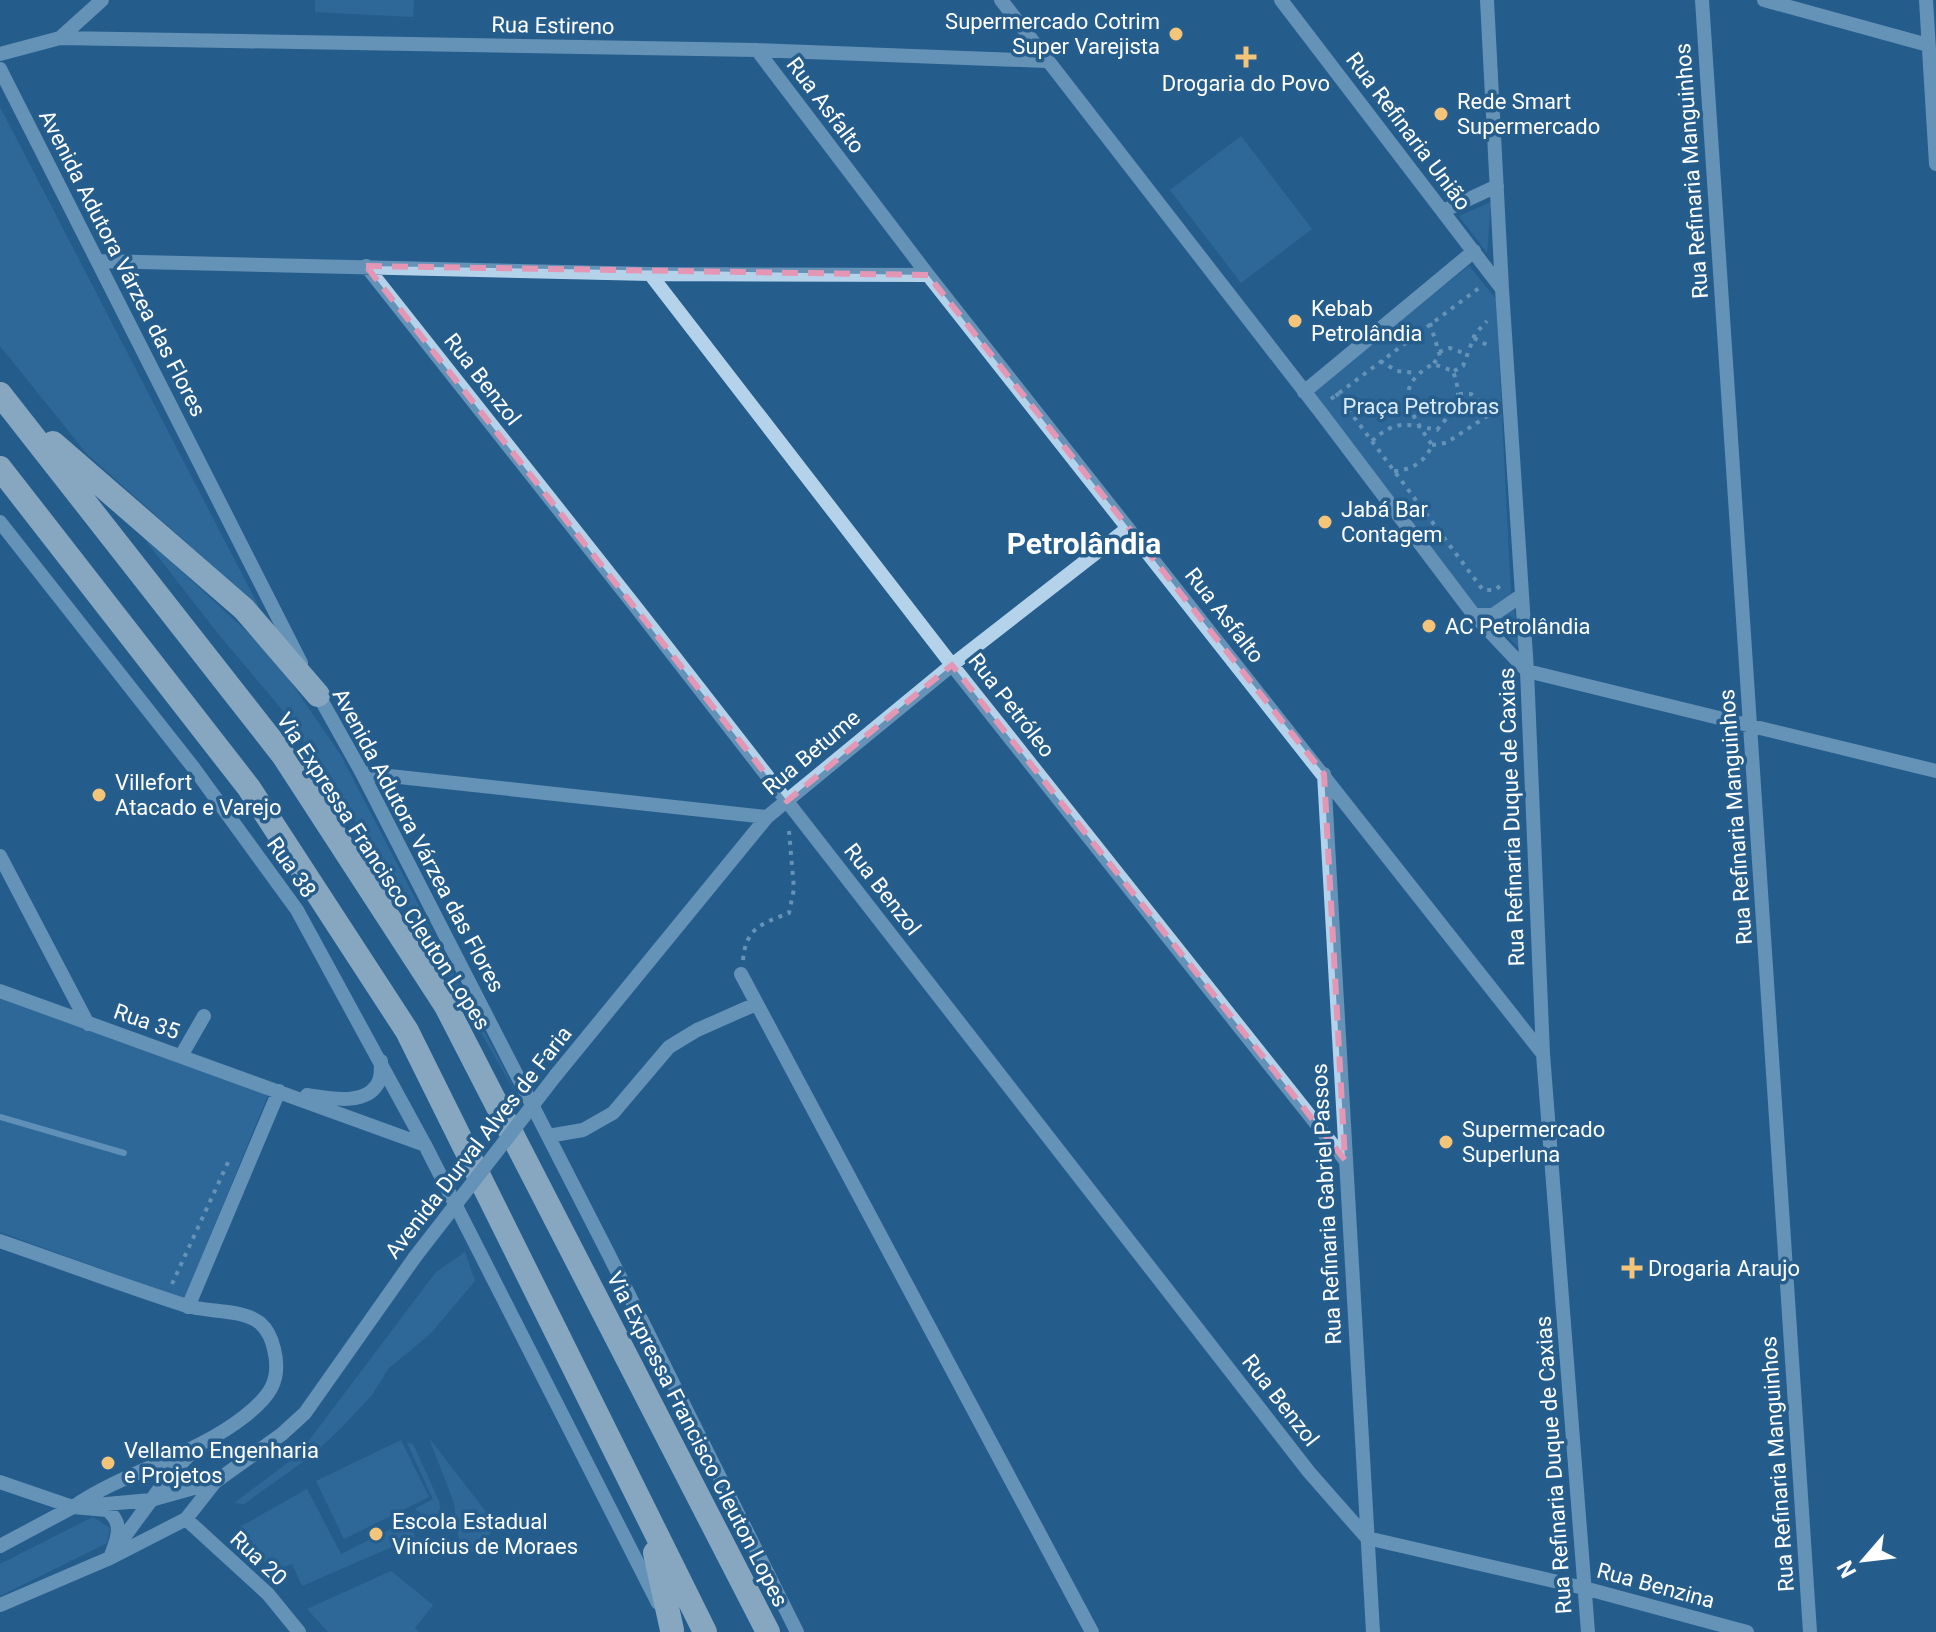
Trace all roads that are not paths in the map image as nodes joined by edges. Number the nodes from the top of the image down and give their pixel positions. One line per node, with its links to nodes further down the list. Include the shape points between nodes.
1 (102, 0): 8 (street)
2 (1001, 0): 12 (street)
3 (1281, 0): 16 (street, Rua Refinaria União)
4 (1487, 0): 15 (street, Rua Refinaria Duque de Caxias)
5 (1702, 0): 33 (street, Rua Refinaria Manguinhos)
6 (1764, 0): 9 (street)
7 (1926, 0): 9 (street)
8 (60, 38): 10 (street, Rua Estireno); 11 (street)
9 (1928, 45): 14 (street)
10 (757, 50): 12 (street, Rua Estireno); 21 (street, Rua Asfalto)
11 (0, 54)
12 (1046, 61): 23 (street)
13 (0, 69): 18 (street, Avenida Adutora Várzea das Flores)
14 (1936, 164)
15 (1497, 186): 16 (street); 22 (street, Rua Refinaria Duque de Caxias)
16 (1443, 211): 17 (street, Rua Refinaria União)
17 (1474, 251): 22 (street, Rua Refinaria União); 23 (street)
18 (98, 261): 19 (street); 32 (street, Avenida Adutora Várzea das Flores)
19 (366, 266): 20 (street); 37 (street, Rua Benzol)
20 (650, 274): 21 (street); 30 (street, Rua Petróleo)
21 (928, 275): 27 (street, Rua Asfalto)
22 (1502, 289): 28 (street, Rua Refinaria Duque de Caxias)
23 (1304, 392): 29 (street)
24 (1, 396): 32 (highway, via 244,609); 69 (highway, Via Expressa Francisco Cleuton Lopes, via 283,755 446,1006)
25 (0, 468): 60 (highway, via 249,788 407,1031)
26 (0, 522): 47 (street, Rua 38, via 193,767 297,910)
27 (1128, 528): 30 (street, Rua Betume); 36 (street, Rua Asfalto)
28 (1522, 595): 29 (street, via 1493,615); 31 (street, Rua Refinaria Duque de Caxias)
29 (1474, 615): 31 (street)
30 (952, 665): 37 (street, Rua Betume); 51 (street, Rua Petróleo)
31 (1527, 671): 33 (street); 45 (street, Rua Refinaria Duque de Caxias)
32 (318, 695): 35 (street, Avenida Adutora Várzea das Flores)
33 (1751, 726): 34 (street); 75 (street, Rua Refinaria Manguinhos)
34 (1936, 771)
35 (362, 773): 38 (street, Rua Betume); 49 (street, Avenida Adutora Várzea das Flores)
36 (1324, 774): 45 (street, Rua Asfalto); 51 (street, Rua Refinaria Gabriel Passos)
37 (787, 801): 38 (street, Rua Betume); 61 (street, Rua Benzol, via 1309,1472)
38 (767, 817): 56 (street, Avenida Durval Alves de Faria, bridge, via 556,1075 415,1257 305,1413)
39 (0, 856): 44 (street)
40 (741, 974): 42 (street)
41 (0, 991): 44 (street, Rua 35)
42 (756, 1004): 49 (street, via 669,1047 613,1113 583,1130); 71 (street)
43 (204, 1016): 46 (street)
44 (88, 1024): 46 (street, Rua 35)
45 (1543, 1054): 64 (street, Rua Refinaria Duque de Caxias)
46 (181, 1056): 48 (street, Rua 35)
47 (381, 1061): 48 (street, Rua 35, via 379,1081 367,1095 340,1099); 50 (street, Rua 38)
48 (279, 1091): 50 (street, Rua 35); 53 (street)
49 (548, 1136): 70 (street, Avenida Adutora Várzea das Flores)
50 (425, 1145): 66 (street)
51 (1345, 1160): 61 (street, Rua Refinaria Gabriel Passos)
52 (0, 1241): 53 (street)
53 (188, 1307): 54 (street, via 252,1317 264,1326 277,1360 276,1379 267,1396)
54 (194, 1449): 57 (street); 58 (street, via 97,1491)
55 (0, 1482): 58 (street)
56 (215, 1482): 57 (street, Avenida Durval Alves de Faria); 59 (street, Avenida Durval Alves de Faria)
57 (151, 1500): 58 (street, Avenida Durval Alves de Faria); 63 (street)
58 (73, 1507): 62 (street, Avenida Durval Alves de Faria); 63 (street, via 113,1515 119,1533)
59 (186, 1519): 63 (street, Avenida Durval Alves de Faria); 67 (street, Rua 20, via 268,1594)
60 (648, 1519): 66 (highway); 68 (highway)
61 (1367, 1538): 64 (street, Rua Benzina); 72 (street, Rua Refinaria Gabriel Passos)
62 (0, 1546)
63 (110, 1558): 65 (street, Avenida Durval Alves de Faria)
64 (1584, 1588): 73 (street, Rua Refinaria Duque de Caxias); 74 (street, Rua Benzina)
65 (0, 1605)
66 (672, 1631)
67 (299, 1632)
68 (705, 1632)
69 (768, 1632)
70 (797, 1632)
71 (1092, 1632)
72 (1373, 1632)
73 (1588, 1632)
74 (1747, 1632)
75 (1810, 1632)

